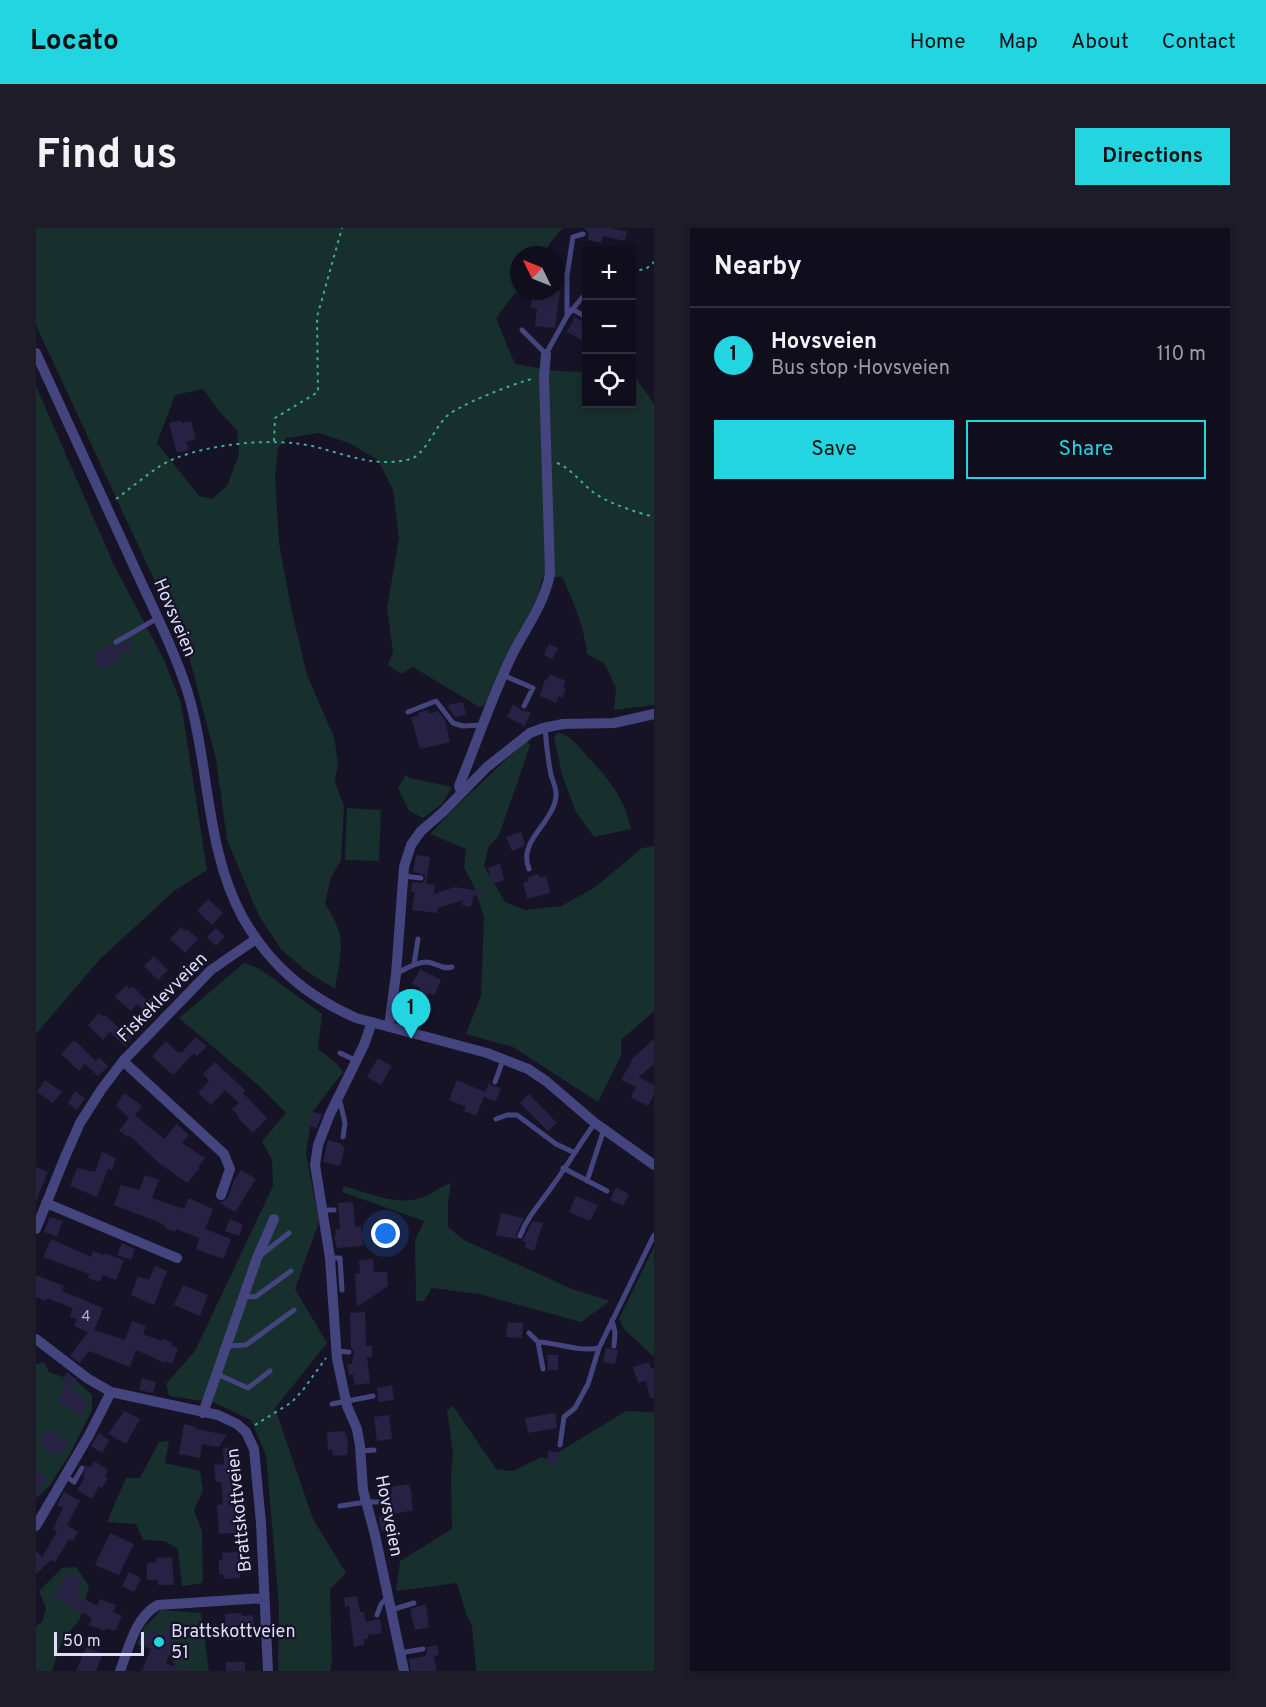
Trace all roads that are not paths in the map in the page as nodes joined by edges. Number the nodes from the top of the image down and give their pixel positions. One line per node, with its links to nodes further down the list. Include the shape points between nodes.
1 (583, 234): 5 (lane, via 573,237 567,275)
2 (582, 298): 3 (lane)
3 (572, 309): 4 (lane); 5 (lane)
4 (582, 315)
5 (567, 316): 8 (lane)
6 (522, 330): 8 (lane)
7 (36, 353): 9 (street, Hovsveien)
8 (546, 354): 11 (street, via 550,574 543,601)
9 (158, 618): 10 (lane); 23 (street, Hovsveien, via 188,692 224,874)
10 (116, 642)
11 (503, 675): 12 (lane, via 533,688); 15 (street)
12 (524, 706)
13 (408, 712): 15 (lane, via 436,701 453,723)
14 (654, 714): 16 (street, via 614,723)
15 (484, 725): 17 (street)
16 (545, 727): 18 (street, via 530,733); 20 (lane, via 557,791 552,812 528,849 525,860)
17 (469, 762): 18 (street); 19 (street, via 459,786)
18 (483, 770): 19 (street)
19 (461, 792): 21 (street, via 415,839)
20 (529, 869)
21 (403, 876): 22 (lane); 27 (street)
22 (421, 878)
23 (256, 939): 28 (street, Hovsveien, via 281,969 321,1001); 33 (street, Fiskeklevveien, via 212,970)
24 (418, 939): 25 (lane)
25 (414, 964): 26 (lane, via 428,962 446,969); 27 (lane)
26 (452, 967)
27 (396, 974): 29 (street)
28 (372, 1022): 29 (street, Hovsveien); 32 (street, Hovsveien)
29 (389, 1027): 31 (street, Hovsveien)
30 (340, 1053): 32 (lane)
31 (504, 1058): 34 (lane); 37 (street, Hovsveien, via 537,1074)
32 (357, 1060): 35 (street, Hovsveien)
33 (123, 1061): 44 (street, Fiskeklevveien, via 224,1154 230,1169); 45 (street, Fiskeklevveien, via 80,1123)
34 (495, 1082)
35 (338, 1096): 38 (lane, via 345,1123); 53 (street, Hovsveien, via 315,1157 329,1210)
36 (496, 1119): 39 (lane, via 517,1115)
37 (599, 1126): 39 (lane); 40 (street, Hovsveien); 42 (lane)
38 (343, 1137)
39 (573, 1152): 41 (lane)
40 (654, 1165)
41 (563, 1168): 42 (lane); 50 (lane, via 527,1219)
42 (587, 1181): 43 (lane)
43 (607, 1191)
44 (221, 1195)
45 (46, 1203): 47 (street, Fiskeklevveien); 51 (street)
46 (274, 1219): 52 (street)
47 (36, 1229)
48 (289, 1233): 52 (lane)
49 (654, 1235): 58 (lane)
50 (520, 1236)
51 (177, 1258)
52 (257, 1258): 56 (street)
53 (330, 1258): 55 (lane, via 340,1258); 64 (street, Hovsveien)
54 (291, 1271): 56 (lane, via 255,1297)
55 (342, 1290)
56 (243, 1296): 62 (street)
57 (294, 1310): 62 (lane, via 246,1345)
58 (612, 1320): 63 (lane); 65 (lane)
59 (529, 1333): 61 (lane)
60 (36, 1339): 70 (street, Brattskottveien)
61 (538, 1342): 65 (lane, via 587,1350); 67 (lane)
62 (228, 1346): 69 (street)
63 (614, 1346)
64 (335, 1347): 66 (lane); 72 (street, Hovsveien)
65 (599, 1348): 75 (lane, via 588,1384 564,1418)
66 (349, 1352)
67 (543, 1369)
68 (270, 1371): 69 (lane, via 248,1388)
69 (217, 1374): 74 (street)
70 (111, 1392): 74 (street, Brattskottveien); 79 (street)
71 (373, 1396): 72 (lane)
72 (346, 1400): 73 (lane); 77 (street, Hovsveien)
73 (333, 1404)
74 (203, 1413): 84 (street, Brattskottveien, via 237,1424 254,1449)
75 (560, 1445)
76 (374, 1450): 77 (lane)
77 (361, 1451): 80 (street, Hovsveien)
78 (82, 1468): 79 (lane, via 74,1482)
79 (65, 1476): 83 (street)
80 (366, 1502): 81 (lane); 82 (lane); 85 (street, Hovsveien)
81 (386, 1502)
82 (340, 1506)
83 (36, 1526)
84 (264, 1598): 91 (street, Brattskottveien, via 158,1605 148,1610); 92 (street, Brattskottveien)
85 (388, 1598): 87 (street, Hovsveien); 88 (lane)
86 (414, 1603): 87 (lane)
87 (391, 1610): 90 (street, Hovsveien)
88 (377, 1615)
89 (423, 1649): 90 (lane)
90 (400, 1653): 93 (street, Hovsveien)
91 (120, 1671)
92 (268, 1671)
93 (404, 1671)

